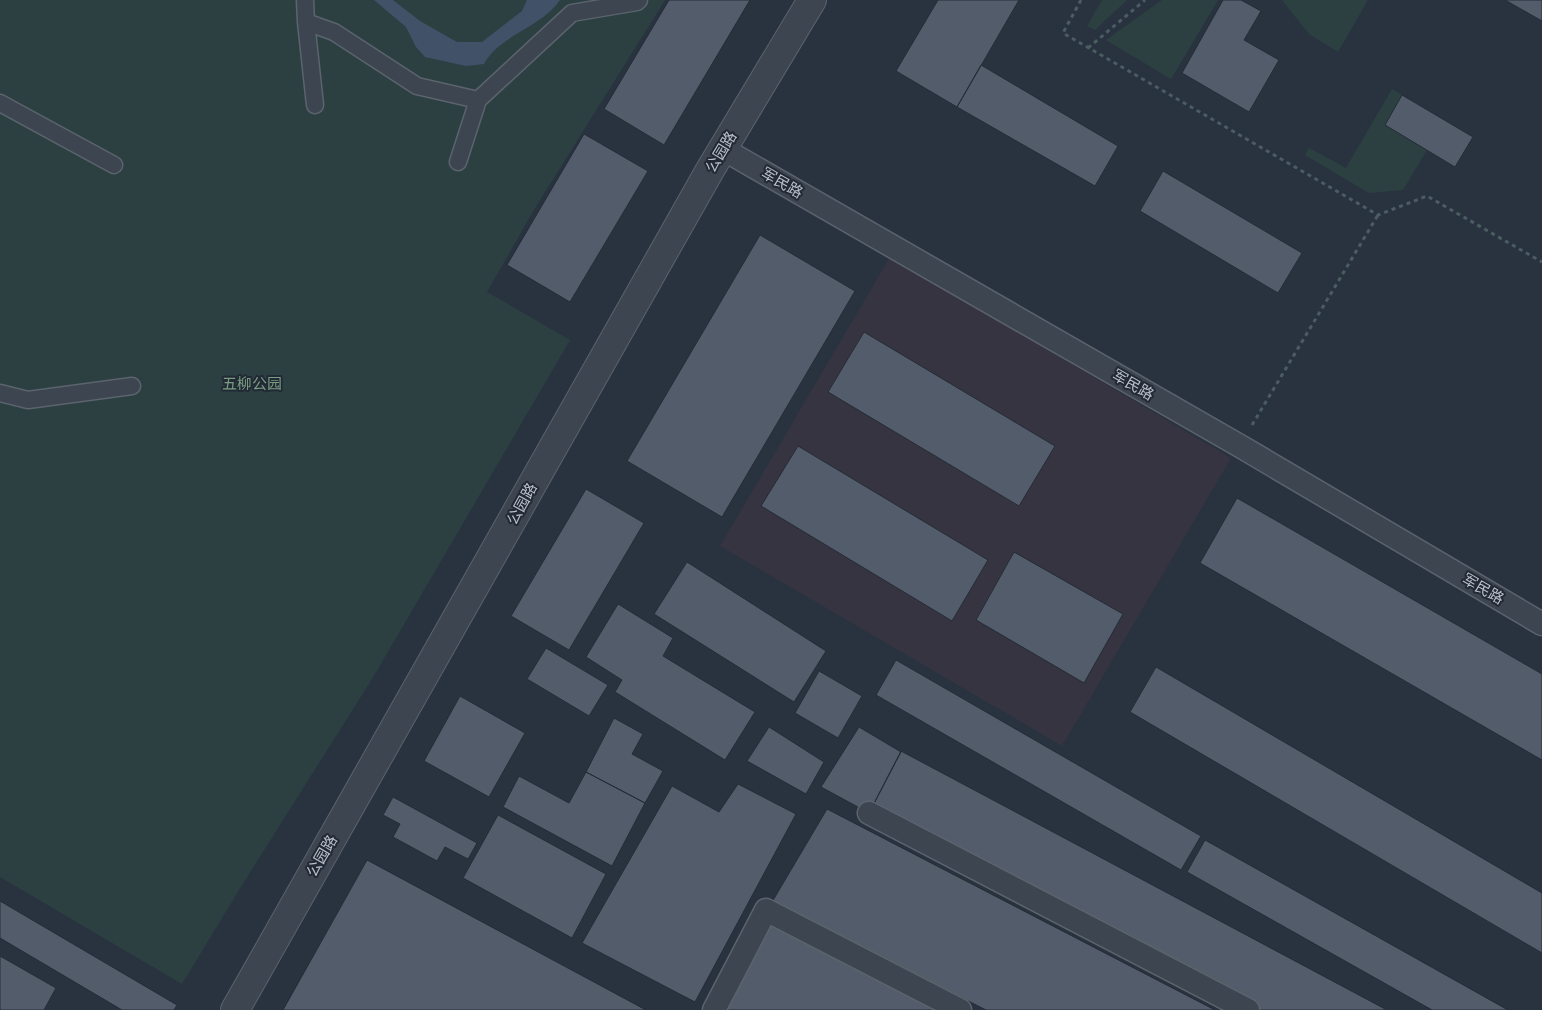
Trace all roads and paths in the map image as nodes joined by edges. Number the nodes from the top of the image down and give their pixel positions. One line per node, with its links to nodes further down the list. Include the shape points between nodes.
1 (304, 0): 7 (street)
2 (638, 0): 9 (street, via 572,13)
3 (812, 0): 12 (street, 公园路)
4 (829, 0): 12 (street)
5 (1081, 0): 8 (path, via 1062,32)
6 (1145, 0): 8 (path)
7 (306, 22): 9 (street, via 334,32 417,86); 11 (street)
8 (1088, 48): 15 (path)
9 (478, 100): 13 (street)
10 (0, 103): 14 (street)
11 (315, 105)
12 (730, 153): 19 (street, 军民路); 22 (street, 公园路); 23 (street)
13 (458, 162)
14 (114, 165)
15 (1378, 216): 16 (path, via 1427,196); 19 (path)
16 (1542, 262)
17 (132, 386): 18 (street, via 28,400)
18 (0, 393)
19 (1240, 446): 20 (street, 军民路)
20 (1542, 624)
21 (869, 813): 26 (street)
22 (235, 1010)
23 (255, 1010)
24 (714, 1010): 25 (street, via 766,910)
25 (960, 1010)
26 (1248, 1010)

